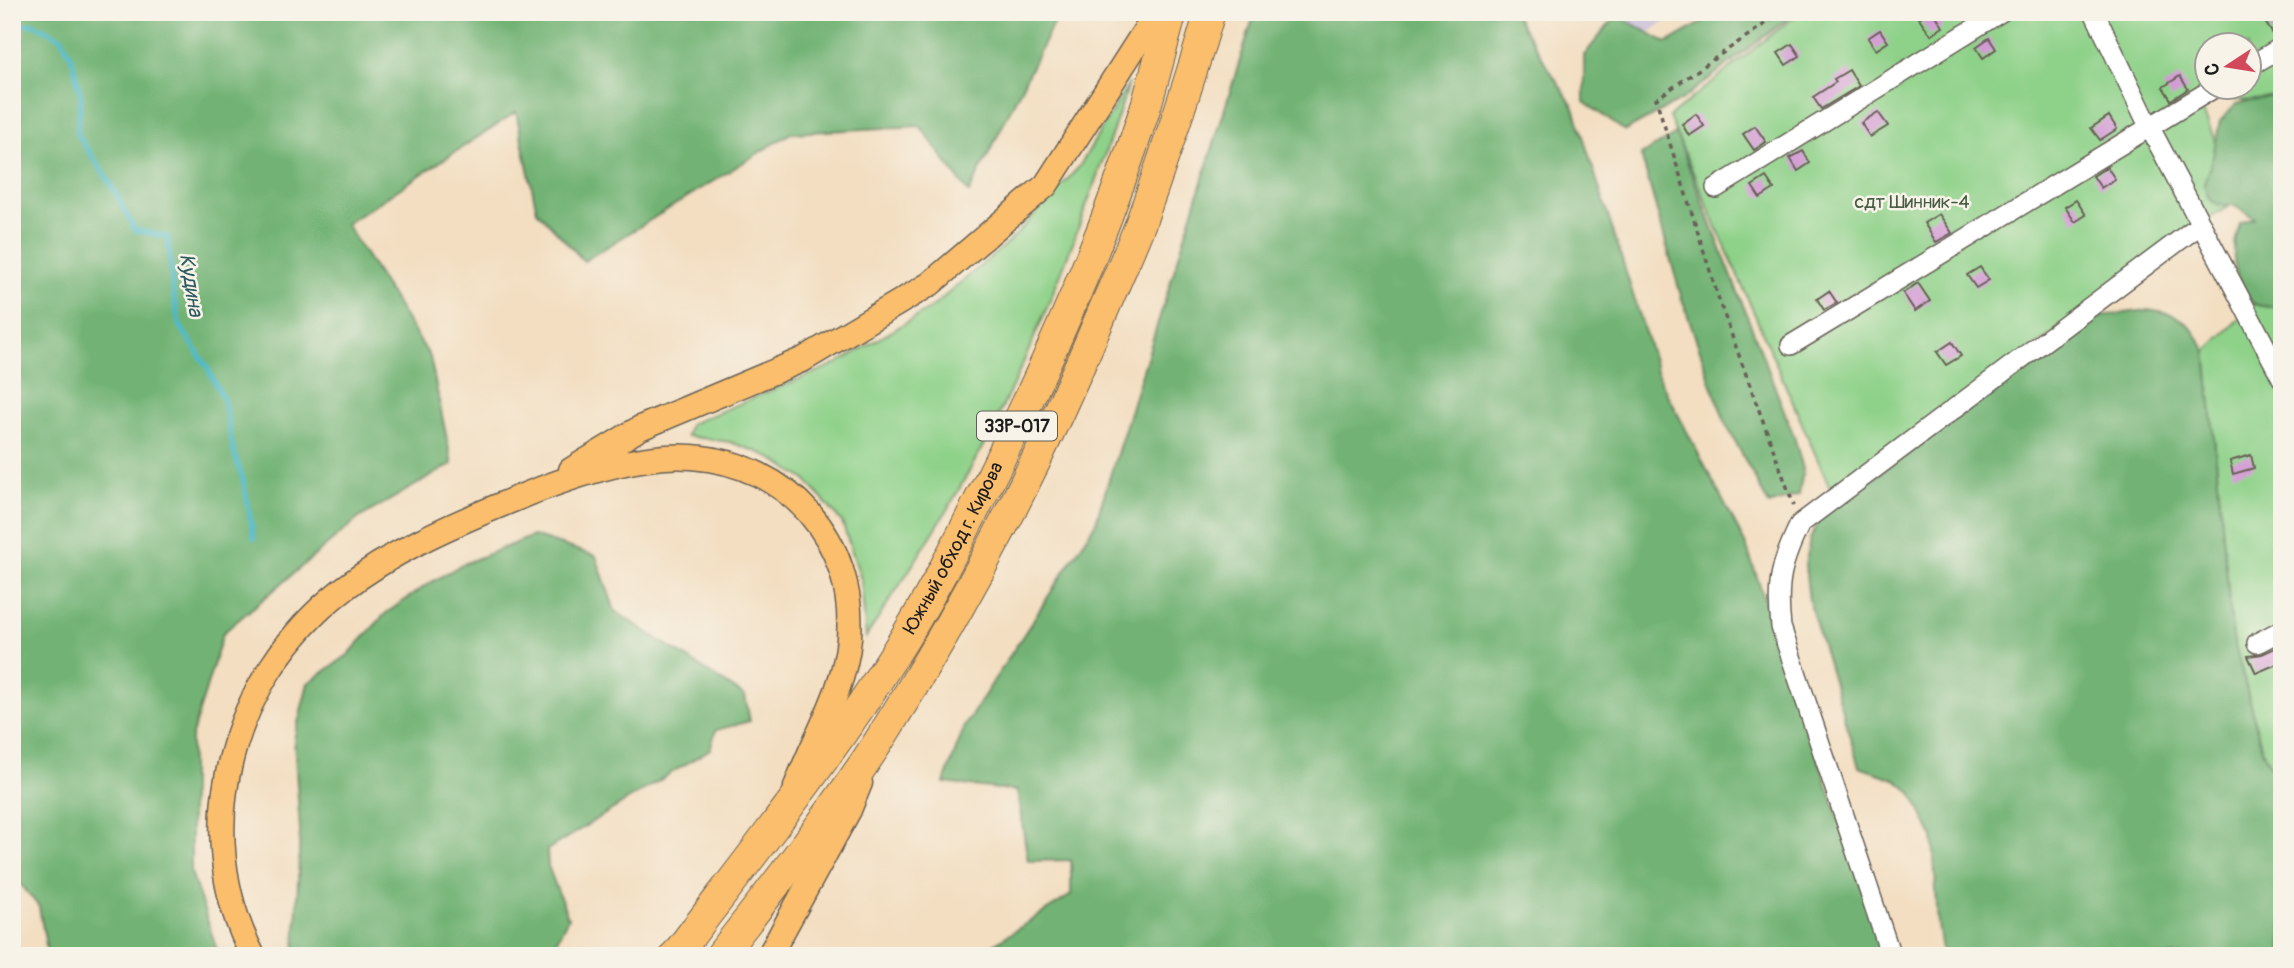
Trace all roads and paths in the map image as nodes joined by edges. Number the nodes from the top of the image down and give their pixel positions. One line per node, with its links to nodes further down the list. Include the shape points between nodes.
1 (1157, 12): 15 (main road, via 1046,185 930,284 804,359 640,428)
2 (1172, 12): 20 (highway, Южный обход г. Кирова / 33Р-017, via 1146,106 1105,221 1019,420 896,653 832,750)
3 (1210, 12): 19 (highway, Южный обход г. Кирова / 33Р-017, via 1140,224 1063,407 941,639)
4 (1782, 12): 16 (path, via 1656,99 1721,306)
5 (2001, 12): 11 (street)
6 (2094, 12): 10 (street)
7 (2282, 47): 8 (street)
8 (2262, 59)
9 (2192, 101): 10 (street)
10 (2149, 126): 12 (street); 13 (street)
11 (1716, 188)
12 (2201, 224): 14 (street); 16 (street)
13 (1791, 345)
14 (2282, 378)
15 (540, 488): 20 (main road, via 644,461 712,459 765,477 786,490 819,524 840,565 849,609 849,638 833,699); 21 (main road, via 420,540 379,564 321,608 296,633 263,679 232,754 221,820 236,917)
16 (1800, 524): 25 (street, via 1780,576 1781,627)
17 (2282, 630): 18 (street)
18 (2256, 643)
19 (876, 745): 23 (highway, Южный обход г. Кирова / 33Р-017); 24 (main road, via 849,810)
20 (789, 804): 22 (highway, Южный обход г. Кирова / 33Р-017)
21 (253, 956)
22 (675, 956)
23 (720, 956)
24 (769, 956)
25 (1891, 956)

